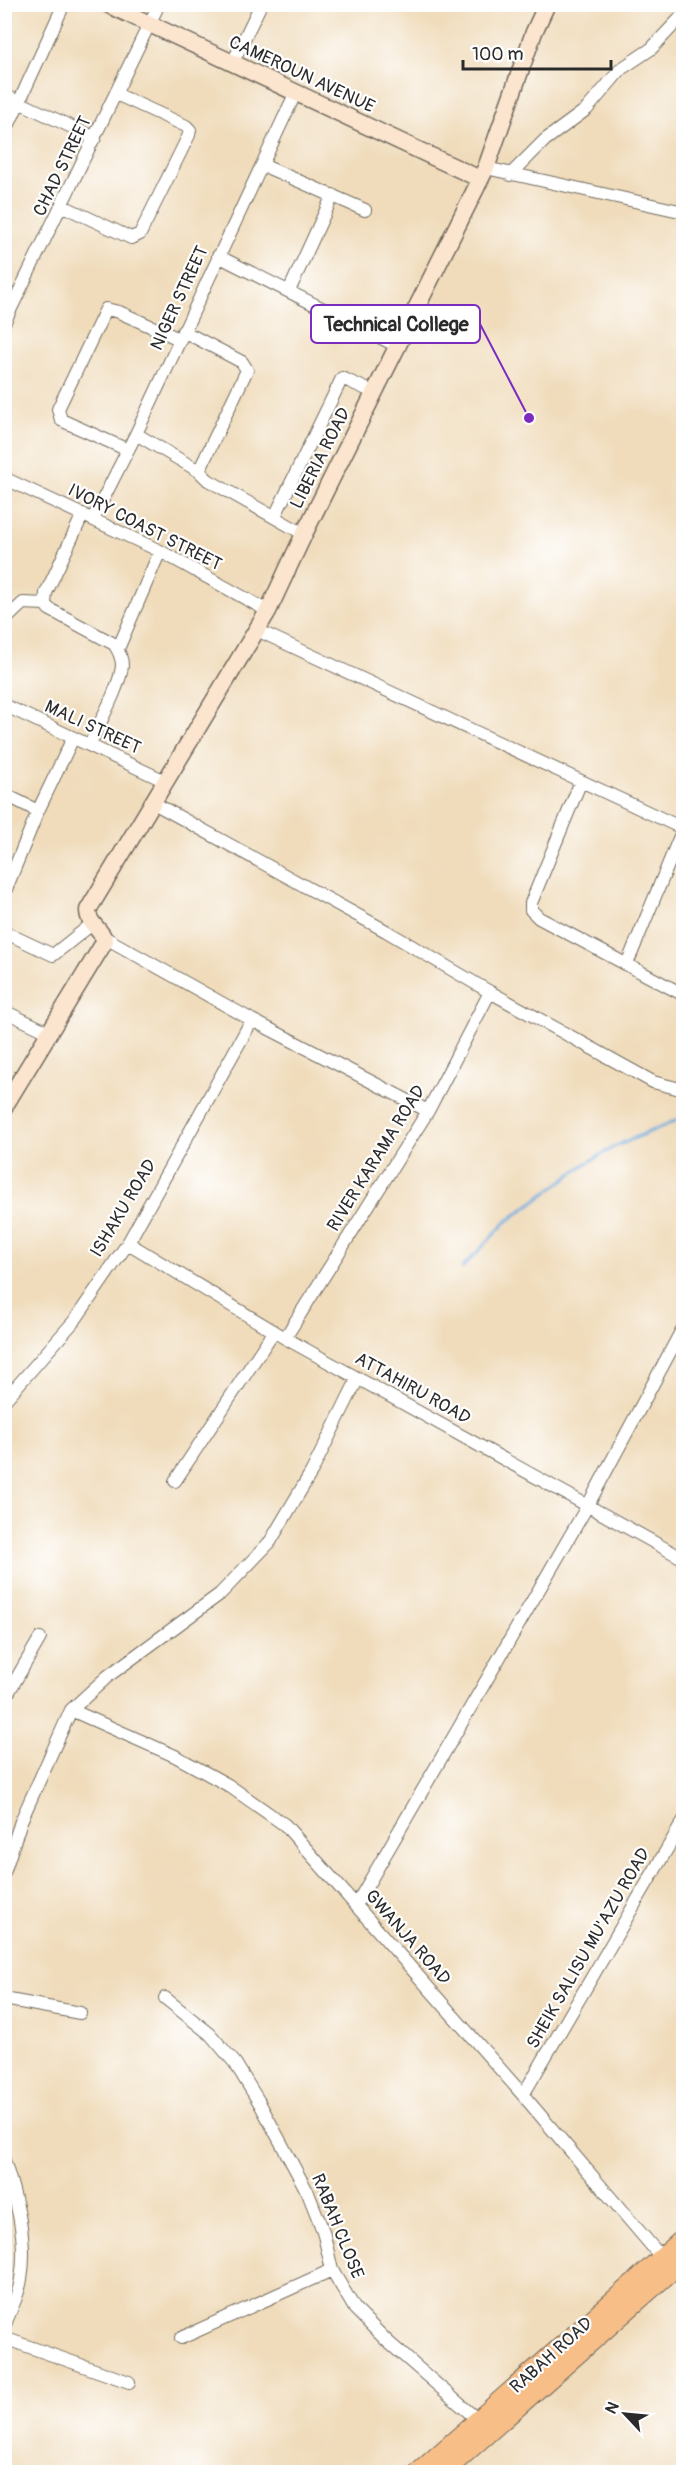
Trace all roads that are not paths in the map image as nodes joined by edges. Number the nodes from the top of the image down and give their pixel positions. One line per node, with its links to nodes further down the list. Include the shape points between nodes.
1 (64, 4): 12 (street)
2 (107, 4): 7 (street, CAMEROUN AVENUE)
3 (159, 4): 7 (street, CHAD STREET)
4 (261, 4): 8 (street)
5 (547, 4): 16 (street, LIBERIA ROAD)
6 (684, 14): 17 (street, via 651,50 621,69 587,109 545,140)
7 (150, 24): 8 (street, CAMEROUN AVENUE); 10 (street, CHAD STREET)
8 (233, 62): 9 (street, CAMEROUN AVENUE)
9 (296, 92): 15 (street, NIGER STREET); 16 (street, CAMEROUN AVENUE)
10 (116, 94): 14 (street, CHAD STREET); 19 (street, via 186,126 189,135 136,237)
11 (4, 95): 12 (street)
12 (19, 102): 13 (street); 14 (street)
13 (4, 135)
14 (95, 138): 19 (street, CHAD STREET)
15 (262, 165): 18 (street); 22 (street, NIGER STREET)
16 (483, 174): 17 (street); 26 (street, LIBERIA ROAD)
17 (510, 175): 21 (street)
18 (333, 195): 20 (street); 23 (street)
19 (63, 206): 24 (street, CHAD STREET)
20 (364, 210)
21 (684, 212)
22 (218, 256): 23 (street); 25 (street, NIGER STREET)
23 (289, 291): 26 (street)
24 (5, 320)
25 (181, 335): 28 (street, NIGER STREET); 29 (street, via 106,309 58,408 61,420); 30 (street, via 242,362 248,369)
26 (397, 346): 27 (street, LIBERIA ROAD)
27 (375, 393): 32 (street, via 342,378); 34 (street, LIBERIA ROAD)
28 (136, 434): 29 (street, NIGER STREET); 30 (street)
29 (128, 450): 33 (street, NIGER STREET)
30 (199, 471): 32 (street, via 208,480)
31 (4, 478): 33 (street, IVORY COAST STREET)
32 (275, 516): 34 (street)
33 (88, 517): 35 (street, IVORY COAST STREET); 36 (street, NIGER STREET, via 46,593)
34 (304, 534): 37 (street, LIBERIA ROAD)
35 (160, 551): 37 (street, IVORY COAST STREET); 40 (street)
36 (45, 604): 38 (street, via 23,603); 40 (street)
37 (268, 611): 39 (street, LIBERIA ROAD)
38 (4, 621)
39 (257, 630): 44 (street, LIBERIA ROAD); 45 (street)
40 (118, 650): 43 (street, via 122,666 118,680)
41 (4, 705): 42 (street, MALI STREET)
42 (74, 738): 43 (street, MALI STREET); 48 (street)
43 (90, 745): 44 (street, MALI STREET)
44 (165, 781): 47 (street, LIBERIA ROAD)
45 (581, 781): 49 (street); 54 (street, via 531,909 539,918)
46 (4, 794): 48 (street)
47 (152, 802): 51 (street, LIBERIA ROAD); 55 (street)
48 (38, 811): 50 (street)
49 (683, 829): 54 (street)
50 (4, 894)
51 (90, 917): 52 (street, via 53,955); 53 (street)
52 (4, 932)
53 (104, 937): 58 (street); 59 (street)
54 (627, 964): 56 (street)
55 (490, 992): 60 (street, via 653,1082); 62 (street, RIVER KARAMA ROAD)
56 (684, 995)
57 (4, 1011): 59 (street)
58 (252, 1020): 62 (street); 63 (street, ISHAKU ROAD)
59 (48, 1032): 61 (street)
60 (684, 1090)
61 (4, 1107)
62 (428, 1112): 66 (street, RIVER KARAMA ROAD)
63 (128, 1243): 65 (street, ATTAHIRU ROAD); 68 (street, ISHAKU ROAD, via 75,1320)
64 (684, 1326): 70 (street)
65 (274, 1330): 66 (street, ATTAHIRU ROAD); 69 (street)
66 (285, 1338): 67 (street, ATTAHIRU ROAD)
67 (358, 1378): 70 (street, ATTAHIRU ROAD); 74 (street, via 312,1472 270,1542 220,1594 108,1676)
68 (4, 1401)
69 (175, 1481)
70 (588, 1505): 71 (street, ATTAHIRU ROAD); 77 (street)
71 (684, 1559)
72 (40, 1638): 73 (street)
73 (4, 1700)
74 (71, 1710): 76 (street, via 21,1821); 77 (street, GWANJA ROAD, via 175,1756 228,1785 285,1825)
75 (684, 1820): 81 (street, SHEIK SALISU MU'AZU ROAD)
76 (4, 1873)
77 (356, 1905): 81 (street, GWANJA ROAD)
78 (165, 1998): 88 (street, RABAH CLOSE, via 210,2034 259,2102 308,2193 323,2231)
79 (4, 1999): 80 (street)
80 (80, 2013)
81 (523, 2095): 86 (street, GWANJA ROAD)
82 (4, 2160): 84 (street)
83 (4, 2190): 84 (street)
84 (16, 2199): 89 (street, via 22,2235 21,2279)
85 (684, 2239): 86 (main road, RABAH ROAD)
86 (662, 2258): 93 (main road, RABAH ROAD)
87 (684, 2259): 95 (main road, RABAH ROAD)
88 (332, 2270): 91 (street); 93 (street, RABAH CLOSE, via 355,2309 387,2342)
89 (4, 2327)
90 (4, 2338): 92 (street)
91 (181, 2338)
92 (129, 2382)
93 (479, 2421): 94 (main road, RABAH ROAD)
94 (420, 2472)
95 (443, 2472)

